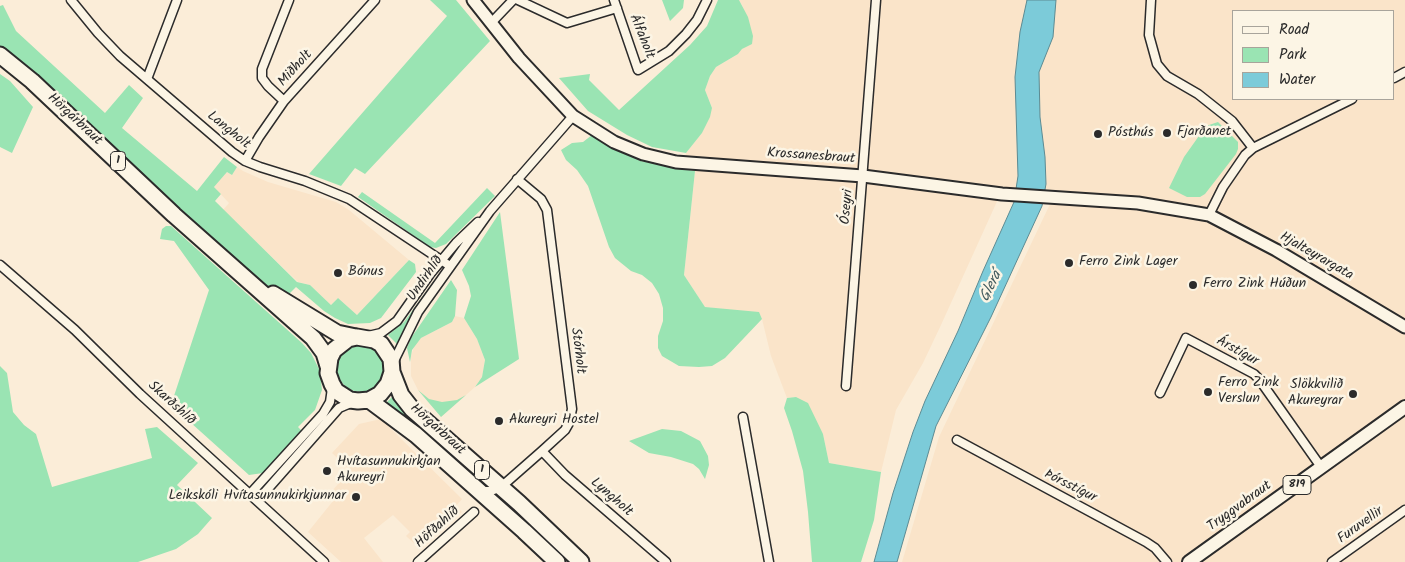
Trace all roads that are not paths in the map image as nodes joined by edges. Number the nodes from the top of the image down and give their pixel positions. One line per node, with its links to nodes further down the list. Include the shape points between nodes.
1 (71, 0): 15 (street, Langholt, via 98,34)
2 (177, 0): 15 (street)
3 (289, 0): 17 (street, via 262,69 262,78)
4 (375, 0): 17 (street, Miðholt)
5 (473, 0): 13 (street, Krossanesbraut)
6 (513, 0): 13 (street)
7 (518, 0): 12 (street, Álfaholt, via 567,23)
8 (614, 0): 12 (street, Álfaholt)
9 (707, 0): 12 (street, Álfaholt, via 686,34 669,51 638,70)
10 (876, 0): 21 (street, Óseyri)
11 (1151, 0): 19 (street, via 1149,35 1157,64 1167,76 1198,94 1232,121)
12 (617, 8)
13 (492, 22): 18 (street, Krossanesbraut)
14 (0, 55): 28 (highway, Hörgárbraut / 1, via 32,80)
15 (147, 79): 20 (street, Langholt)
16 (1350, 100): 19 (street)
17 (284, 101): 20 (street, Miðholt)
18 (573, 116): 21 (street, Krossanesbraut, via 614,142 643,154 676,162); 22 (street, Undirhlíð)
19 (1253, 148): 24 (street, via 1223,187)
20 (245, 161): 25 (street, Langholt, via 350,199)
21 (863, 176): 24 (street, Krossanesbraut, via 1002,194 1138,203); 34 (street, Óseyri)
22 (517, 179): 23 (street, Undirhlíð); 40 (street, Stórholt, via 541,199 547,210 572,409 565,430)
23 (490, 211): 25 (street, Undirhlíð); 27 (street, Undirhlíð)
24 (1209, 215): 29 (street, Hjalteyrargata, via 1276,250)
25 (442, 260): 27 (street, Langholt); 30 (street, Undirhlíð, via 397,320 380,332)
26 (0, 265): 44 (street, Skarðshlíð, via 75,330)
27 (450, 266): 32 (street, Undirhlíð, via 418,312)
28 (234, 268): 30 (highway, Hörgárbraut / 1, via 322,325 337,333); 31 (highway, Hörgárbraut / 1, via 313,338 324,353)
29 (1405, 327)
30 (361, 337): 31 (highway, via 340,343); 32 (highway, Hörgárbraut / 1, via 381,344 387,351)
31 (328, 366): 33 (highway, Hörgárbraut / 1)
32 (392, 370): 36 (highway, via 385,389); 42 (highway, Hörgárbraut / 1, via 406,402)
33 (332, 384): 36 (highway, Hörgárbraut / 1, via 343,396); 44 (street, via 330,402 323,414)
34 (846, 386)
35 (1160, 393): 41 (street, Árstígur, via 1186,338 1260,379)
36 (364, 400): 43 (highway, Hörgárbraut / 1, via 416,435); 45 (street, via 340,408)
37 (1405, 407): 41 (main road, Tryggvabraut / 819)
38 (743, 417): 53 (street)
39 (956, 440): 54 (street, Þórsstígur, via 1146,542)
40 (542, 451): 42 (street, Stórholt); 52 (street, Lyngholt, via 565,475)
41 (1321, 467): 55 (main road, Tryggvabraut / 819)
42 (501, 487): 43 (street); 51 (highway, Hörgárbraut / 1)
43 (479, 491): 50 (highway, Hörgárbraut / 1)
44 (250, 494): 45 (street, Skarðshlíð)
45 (258, 500): 48 (street, Skarðshlíð)
46 (1405, 510): 56 (street, Furuvellir)
47 (474, 512): 49 (street, Höfðahlíð)
48 (324, 562)
49 (418, 562)
50 (557, 562)
51 (581, 562)
52 (666, 562)
53 (769, 562)
54 (1167, 562)
55 (1189, 562)
56 (1332, 562)

